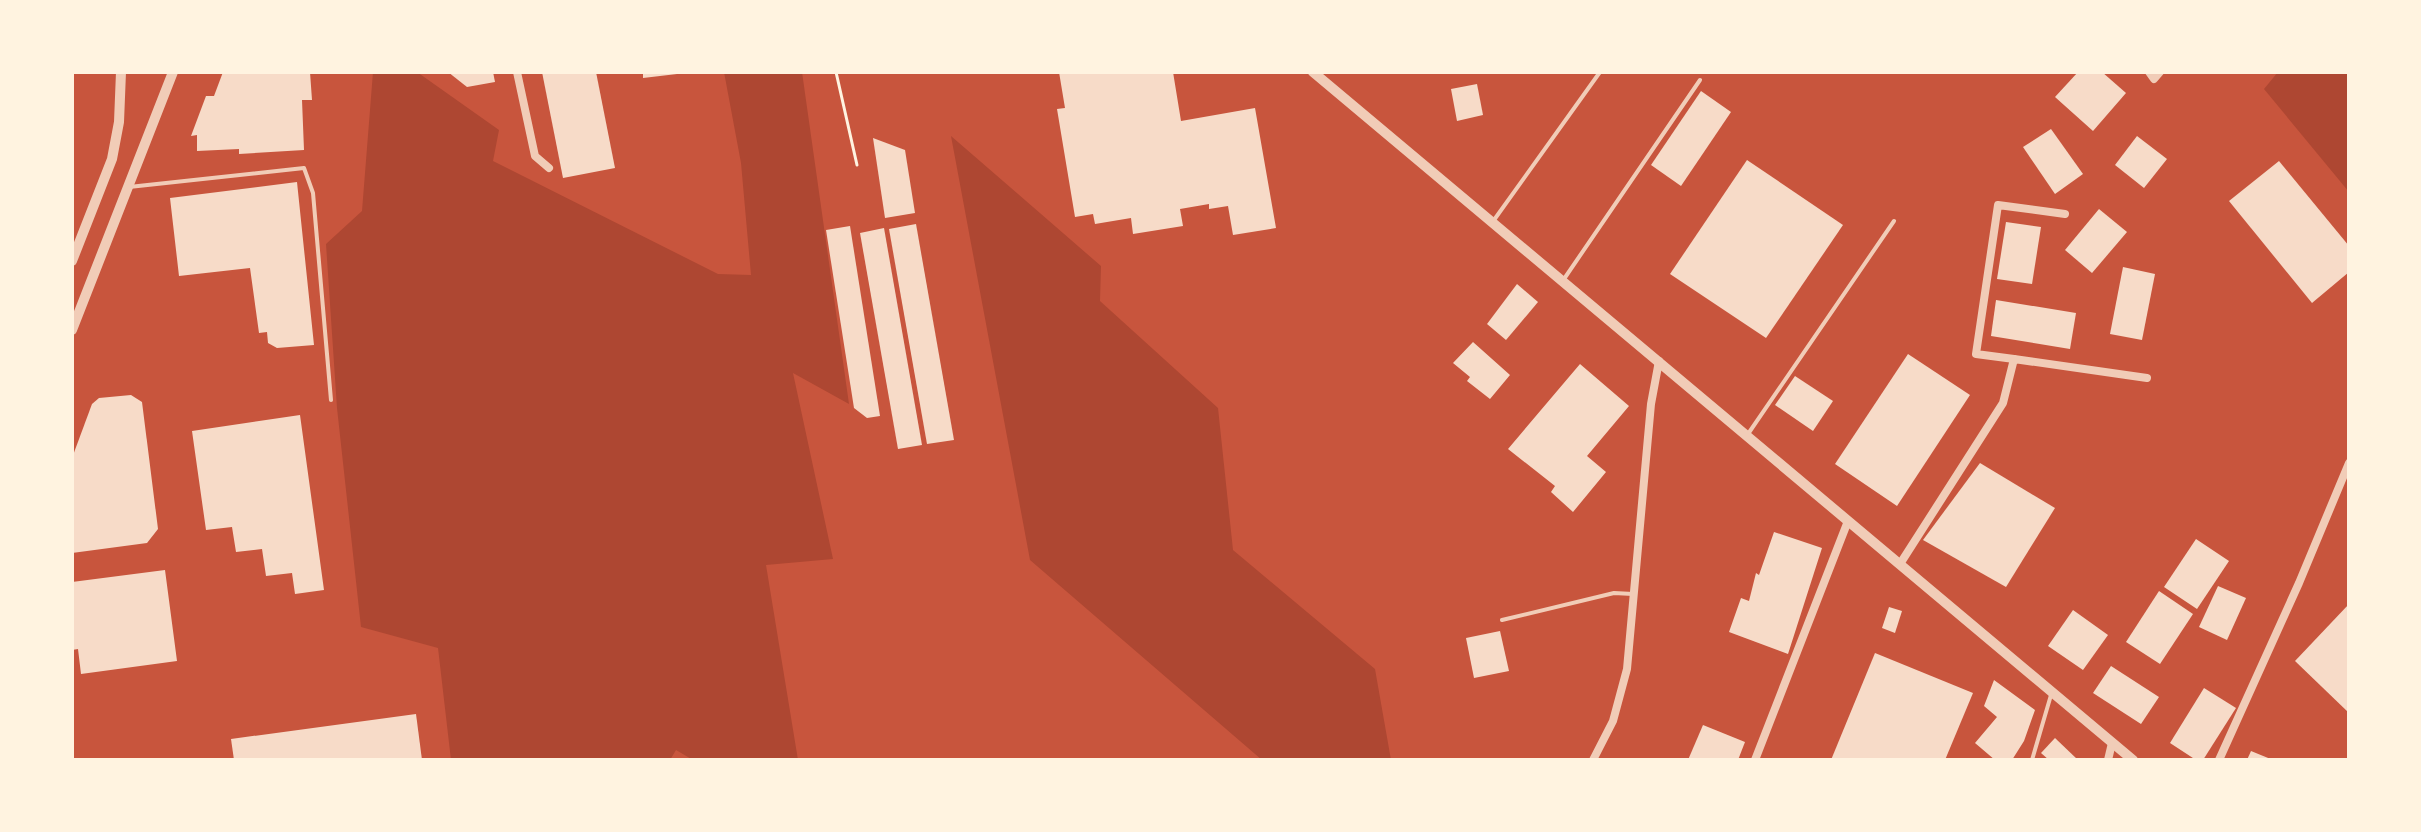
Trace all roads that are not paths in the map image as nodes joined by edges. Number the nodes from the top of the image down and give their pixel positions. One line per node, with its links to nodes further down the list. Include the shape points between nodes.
1 (121, 72): 14 (street, via 112,159)
2 (173, 72): 10 (street)
3 (517, 72): 9 (street, via 535,156)
4 (1313, 72): 13 (street)
5 (1600, 72): 13 (lane)
6 (2149, 72): 7 (street, via 2154,79)
7 (2160, 72)
8 (1700, 80): 15 (lane)
9 (549, 168)
10 (127, 187): 16 (street); 20 (lane, via 304,168 313,193)
11 (2065, 214): 17 (street, via 1998,205 1976,354)
12 (1894, 221): 21 (lane)
13 (1493, 222): 15 (street)
14 (72, 261)
15 (1563, 281): 18 (street)
16 (72, 330)
17 (2014, 359): 19 (street); 24 (street, via 2003,403)
18 (1659, 361): 21 (street); 25 (street)
19 (2147, 378)
20 (331, 400)
21 (1747, 436): 23 (street)
22 (2349, 463): 34 (street)
23 (1848, 521): 24 (street); 30 (street)
24 (1900, 564): 27 (street)
25 (1633, 594): 26 (lane, via 1614,593); 29 (street, via 1627,669 1613,721)
26 (1502, 620)
27 (2052, 693): 28 (street); 31 (lane)
28 (2112, 743): 32 (street); 33 (street)
29 (1593, 760)
30 (1755, 760)
31 (2032, 760)
32 (2108, 760)
33 (2133, 760)
34 (2219, 760)

